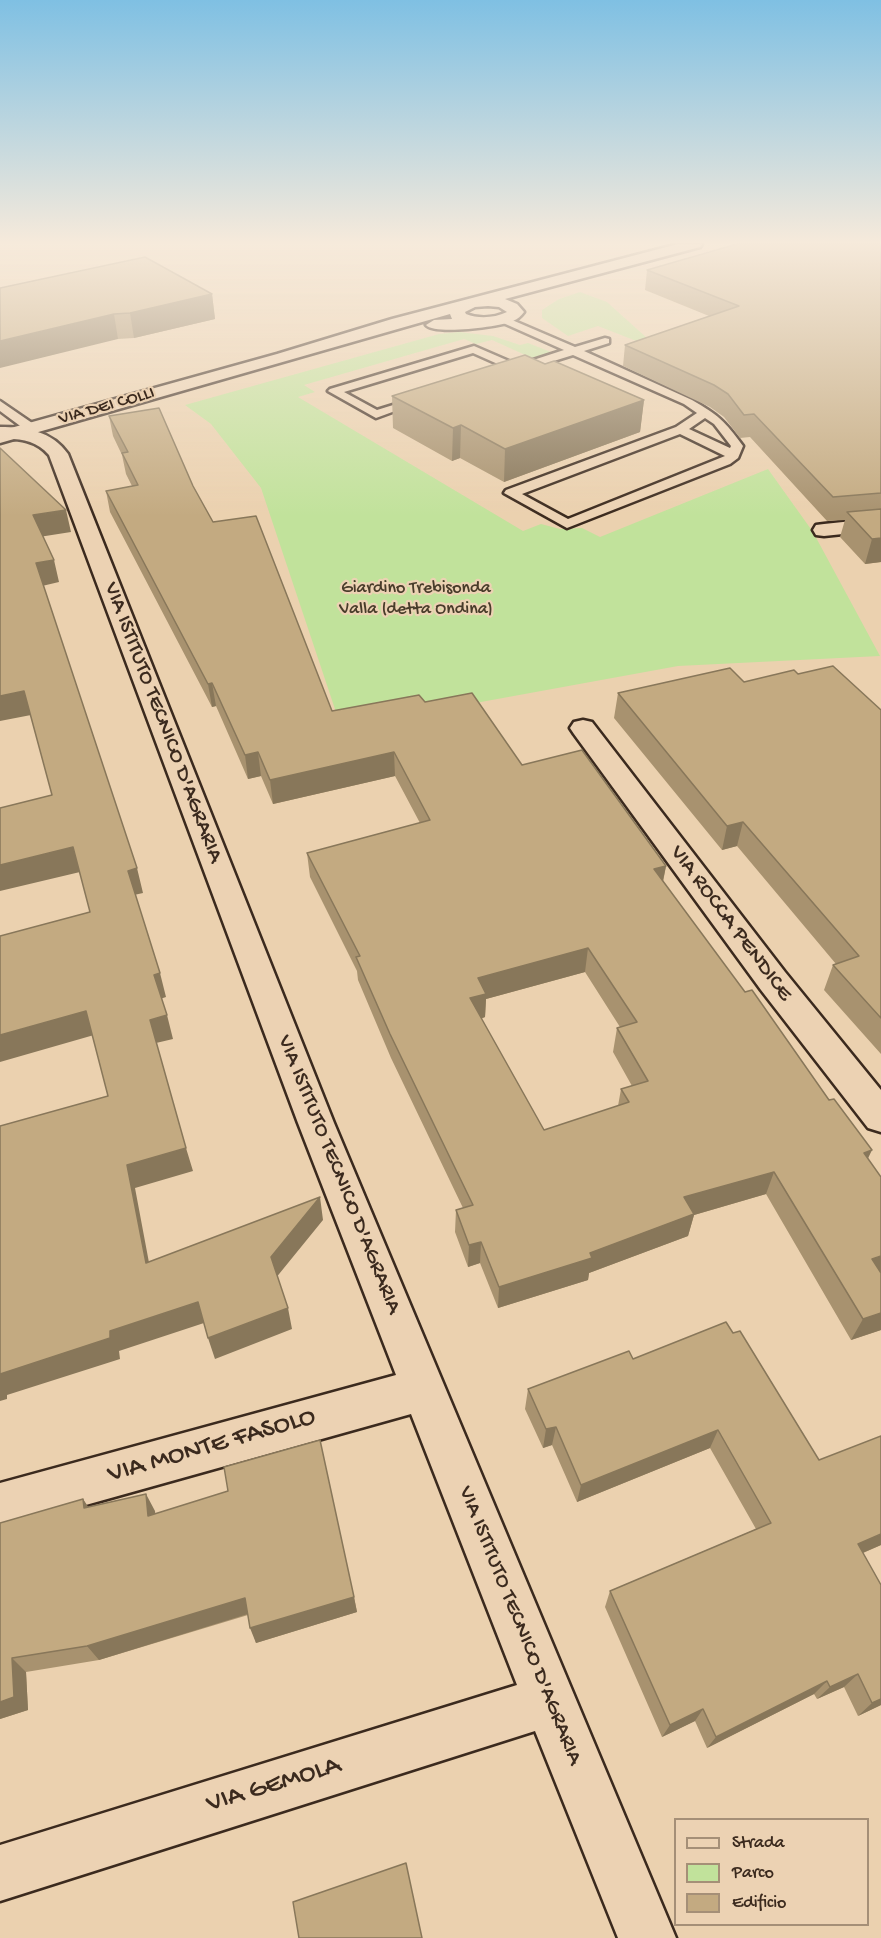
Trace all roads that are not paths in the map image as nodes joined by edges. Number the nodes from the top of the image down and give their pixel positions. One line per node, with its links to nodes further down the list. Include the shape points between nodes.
1 (358, 334): 6 (street, VIA DEI COLLI)
2 (387, 334): 6 (street, VIA DEI COLLI)
3 (545, 334): 5 (lane)
4 (605, 341): 5 (lane)
5 (574, 351): 7 (lane); 11 (lane)
6 (283, 358): 13 (street, VIA DEI COLLI)
7 (518, 369): 8 (lane); 9 (lane); 10 (lane, via 474,349 334,391 376,414)
8 (504, 374)
9 (542, 379)
10 (432, 396)
11 (705, 412): 14 (lane); 16 (lane, via 718,421 736,446)
12 (642, 426): 15 (lane)
13 (10, 427): 21 (street, VIA ISTITUTO TECNICO D'AGRARIA, via 51,444 57,454)
14 (680, 430): 15 (lane); 16 (lane)
15 (664, 436): 16 (lane, via 511,493 567,524)
16 (734, 455)
17 (881, 524): 18 (street)
18 (824, 530)
19 (583, 728): 20 (street, VIA ROCCA PENDICE, via 773,981)
20 (881, 1117)
21 (423, 1389): 22 (street, VIA MONTE FASOLO); 23 (street, VIA ISTITUTO TECNICO D'AGRARIA)
22 (0, 1506)
23 (549, 1701): 24 (street, VIA GEMOLA); 25 (street, VIA ISTITUTO TECNICO D'AGRARIA)
24 (0, 1872)
25 (647, 1938)

